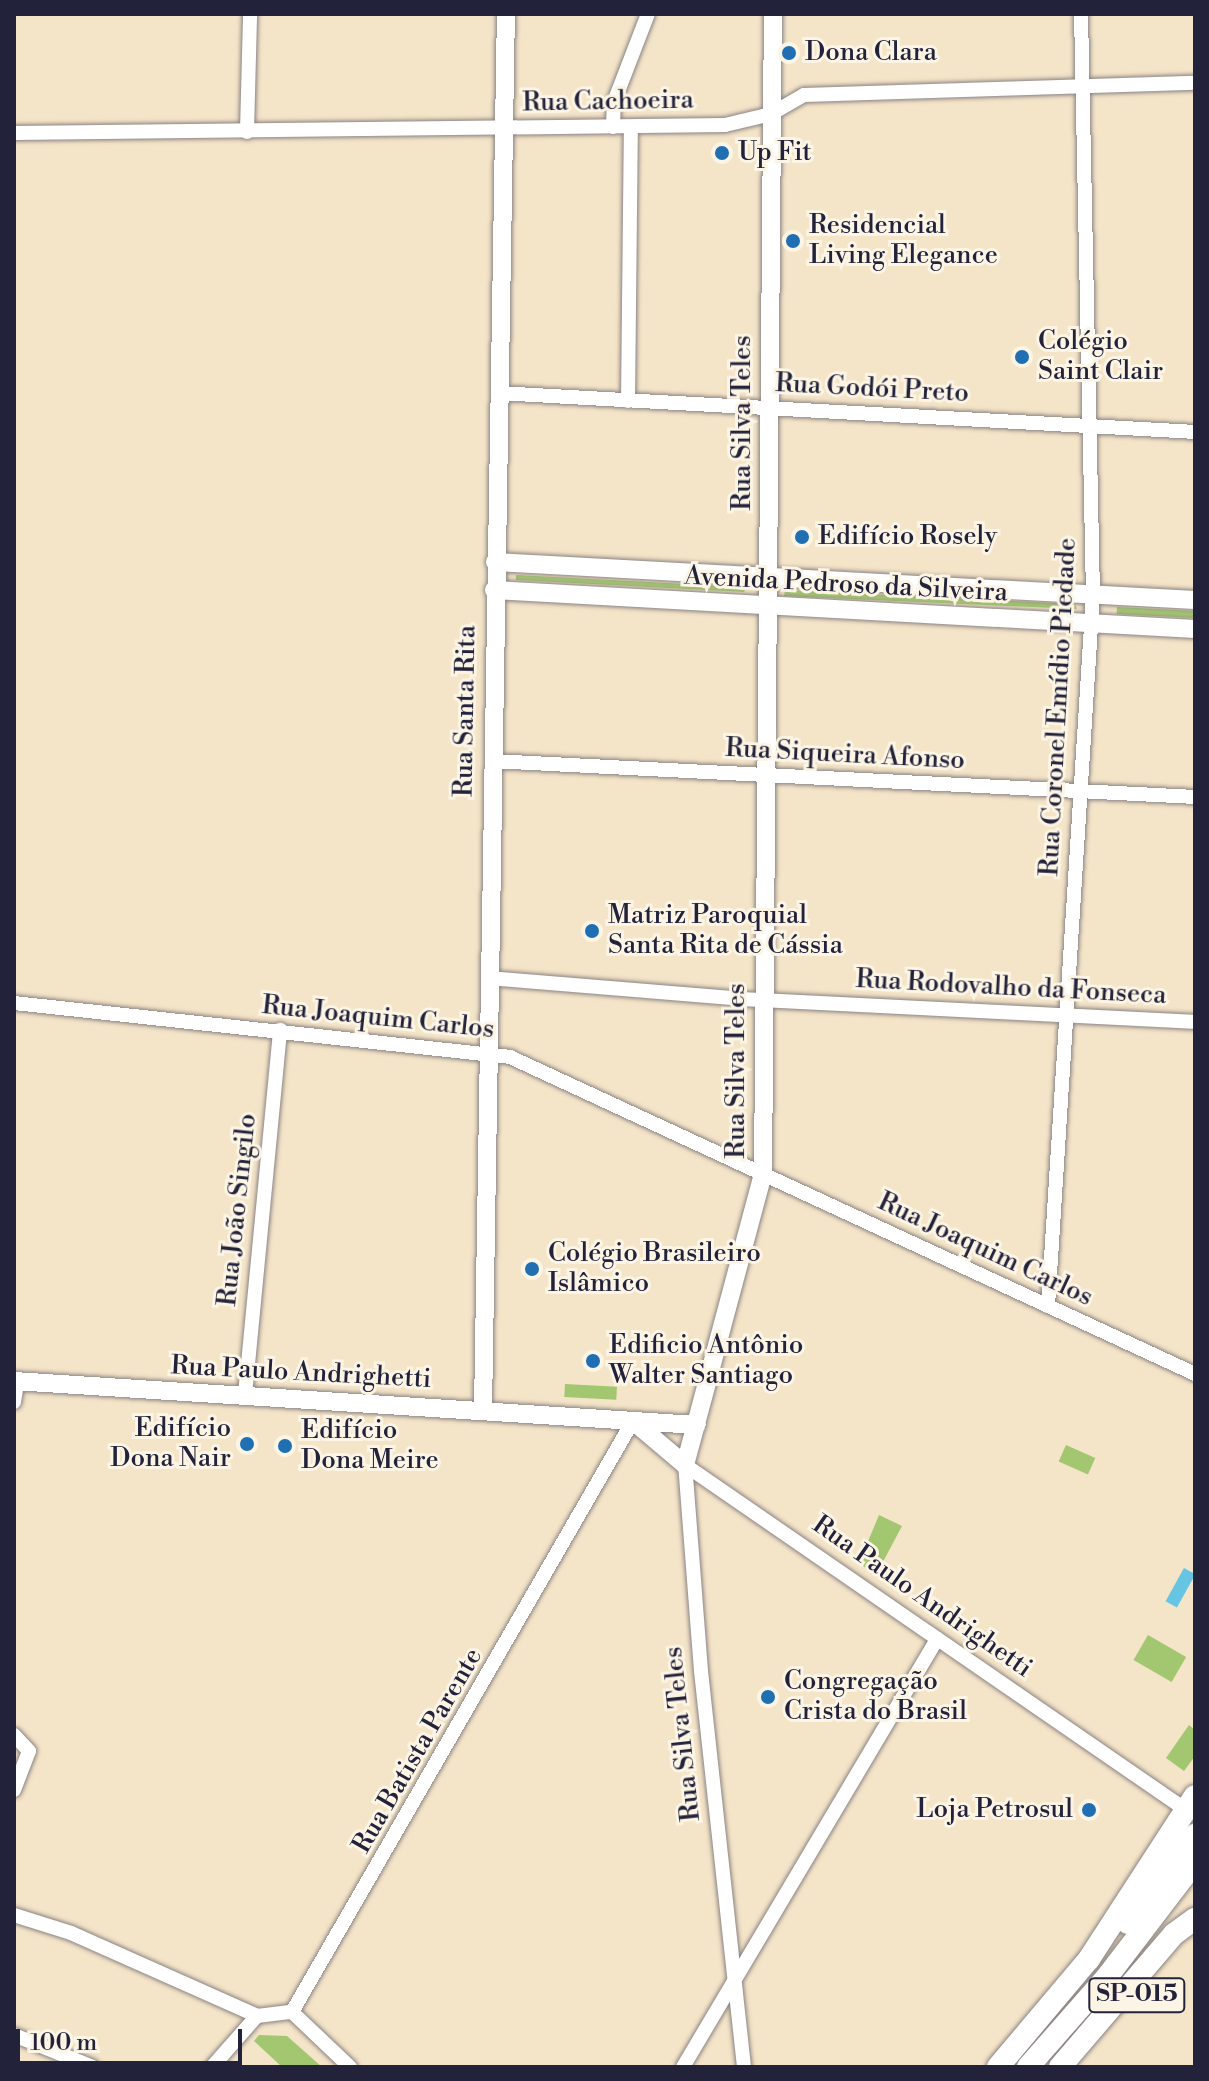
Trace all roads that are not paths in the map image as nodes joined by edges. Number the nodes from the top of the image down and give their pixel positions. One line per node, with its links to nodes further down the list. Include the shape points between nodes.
1 (250, 14): 12 (street)
2 (506, 14): 11 (main road, Rua Santa Rita)
3 (648, 14): 9 (street, via 614,102)
4 (773, 14): 8 (main road, Rua Silva Teles)
5 (1081, 14): 7 (street, Rua Coronel Emídio Piedade)
6 (1195, 83): 7 (street, Rua Cachoeira)
7 (1082, 85): 8 (street, Rua Cachoeira, via 804,95); 17 (street, Rua Coronel Emídio Piedade)
8 (771, 114): 10 (street, Rua Cachoeira, via 731,124); 16 (main road, Rua Silva Teles)
9 (613, 127): 10 (street, Rua Cachoeira); 11 (street, Rua Cachoeira)
10 (631, 127): 15 (street)
11 (504, 128): 12 (street, Rua Cachoeira); 14 (main road, Rua Santa Rita)
12 (247, 132): 13 (street, Rua Cachoeira)
13 (14, 133)
14 (498, 393): 15 (street, Rua Godói Preto); 19 (main road, Rua Santa Rita)
15 (628, 401): 16 (street, Rua Godói Preto)
16 (770, 408): 17 (street, Rua Godói Preto); 20 (main road, Rua Silva Teles)
17 (1090, 425): 18 (street, Rua Godói Preto); 22 (street, Rua Coronel Emídio Piedade)
18 (1195, 432)
19 (495, 562): 20 (main road, Avenida Pedroso da Silveira); 21 (main road, Rua Santa Rita)
20 (768, 577): 22 (main road, Avenida Pedroso da Silveira); 24 (main road, Rua Silva Teles)
21 (494, 590): 24 (main road, Avenida Pedroso da Silveira); 27 (main road, Rua Santa Rita)
22 (1093, 595): 23 (main road, Avenida Pedroso da Silveira); 25 (street, Rua Coronel Emídio Piedade)
23 (1195, 600)
24 (768, 607): 25 (main road, Avenida Pedroso da Silveira); 28 (main road, Rua Silva Teles)
25 (1092, 624): 26 (main road, Avenida Pedroso da Silveira); 29 (street, Rua Coronel Emídio Piedade)
26 (1195, 629)
27 (492, 761): 28 (street, Rua Siqueira Afonso); 31 (main road, Rua Santa Rita)
28 (766, 775): 29 (street, Rua Siqueira Afonso); 32 (main road, Rua Silva Teles)
29 (1081, 791): 30 (street, Rua Siqueira Afonso); 34 (street, Rua Coronel Emídio Piedade)
30 (1195, 797)
31 (489, 978): 32 (street, Rua Rodovalho da Fonseca); 37 (main road, Rua Santa Rita)
32 (763, 999): 34 (street, Rua Rodovalho da Fonseca); 38 (main road, Rua Silva Teles)
33 (14, 1003): 36 (street, Rua Joaquim Carlos)
34 (1067, 1014): 35 (street, Rua Rodovalho da Fonseca); 39 (street, Rua Coronel Emídio Piedade)
35 (1195, 1022)
36 (280, 1030): 37 (street, Rua Joaquim Carlos); 42 (street, Rua João Singilo)
37 (486, 1053): 38 (street, Rua Joaquim Carlos, via 510,1057); 44 (main road, Rua Santa Rita)
38 (763, 1173): 39 (street, Rua Joaquim Carlos); 46 (main road, Rua Silva Teles)
39 (1048, 1306): 40 (street, Rua Joaquim Carlos)
40 (1195, 1374)
41 (16, 1382): 42 (main road, Rua Paulo Andrighetti); 43 (street)
42 (245, 1395): 44 (main road, Rua Paulo Andrighetti)
43 (14, 1402)
44 (483, 1410): 45 (main road, Rua Paulo Andrighetti)
45 (633, 1421): 46 (main road, Rua Paulo Andrighetti); 47 (main road, Rua Paulo Andrighetti); 58 (street, Rua Batista Parente)
46 (697, 1425): 47 (main road, Rua Silva Teles)
47 (685, 1465): 48 (street, Rua Paulo Andrighetti); 57 (street, Rua Silva Teles)
48 (937, 1639): 51 (street, Rua Paulo Andrighetti); 57 (street)
49 (14, 1735): 50 (street, via 29,1751)
50 (14, 1790)
51 (1190, 1803): 56 (highway)
52 (1195, 1835): 56 (highway, via 1125,1926)
53 (1195, 1862): 67 (highway, via 1107,1977)
54 (14, 1915): 59 (street, via 71,1933)
55 (1195, 1922): 68 (highway, via 1174,1934); 69 (highway, SP-015)
56 (1089, 1959): 66 (highway)
57 (735, 1978): 64 (street); 65 (street, Rua Silva Teles)
58 (292, 2012): 59 (street); 63 (street)
59 (257, 2016): 62 (street)
60 (14, 2035): 61 (street)
61 (93, 2067)
62 (212, 2067)
63 (350, 2067)
64 (683, 2067)
65 (744, 2067)
66 (998, 2067)
67 (1028, 2067)
68 (1060, 2067)
69 (1079, 2067)

